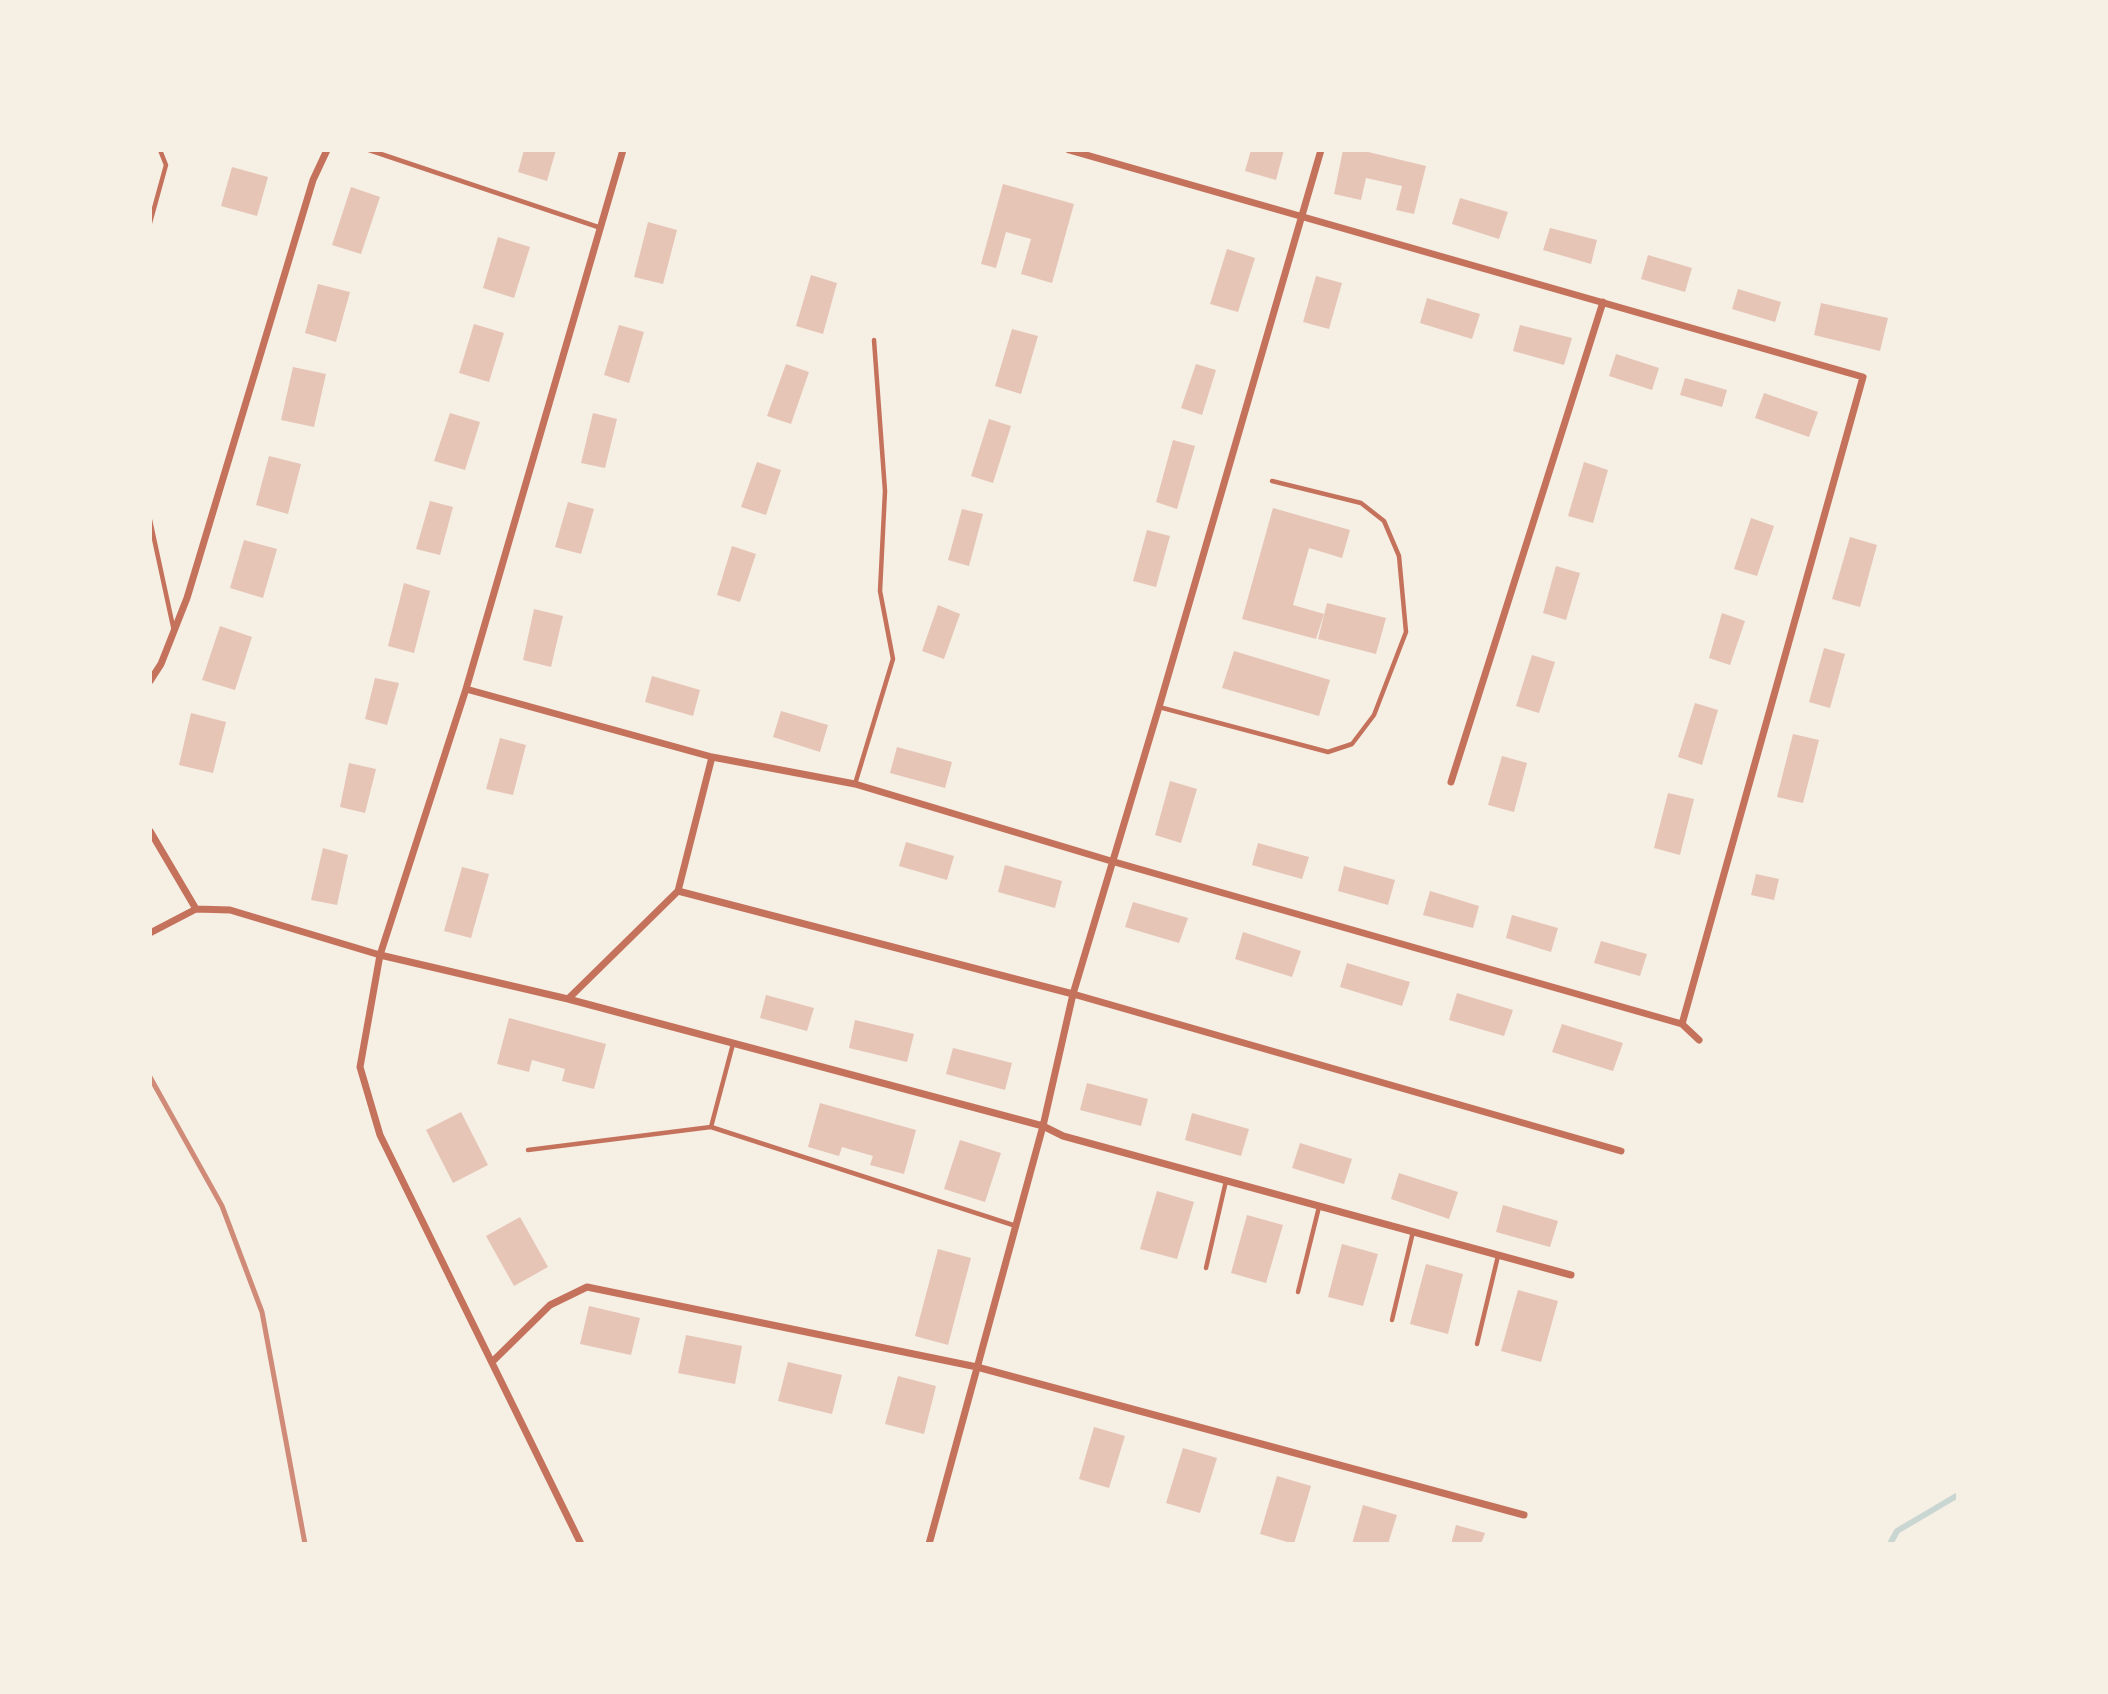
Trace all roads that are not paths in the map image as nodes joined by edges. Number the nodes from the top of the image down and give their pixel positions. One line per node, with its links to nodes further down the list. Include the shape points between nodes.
1 (160, 150): 8 (lane, via 166,165)
2 (327, 150): 14 (street, via 313,180)
3 (369, 150): 9 (lane)
4 (624, 150): 9 (street)
5 (1069, 150): 7 (street)
6 (1321, 150): 7 (street)
7 (1303, 216): 10 (street); 17 (street)
8 (150, 223)
9 (601, 228): 16 (street)
10 (1603, 302): 19 (street); 29 (street, via 1863,377)
11 (874, 340): 20 (lane, via 885,491 880,591 893,659)
12 (1272, 481): 17 (lane, via 1361,503 1384,521 1399,556 1406,632 1374,715 1352,744 1328,752)
13 (150, 520): 14 (lane)
14 (174, 632): 15 (street)
15 (150, 681)
16 (466, 689): 18 (street); 26 (street)
17 (1159, 707): 22 (street)
18 (712, 757): 20 (street); 23 (street)
19 (1451, 782)
20 (855, 784): 22 (street)
21 (150, 831): 24 (street)
22 (1111, 861): 27 (street); 29 (street)
23 (678, 891): 27 (street); 28 (street)
24 (196, 909): 25 (street); 26 (street, via 230,910)
25 (150, 933)
26 (380, 955): 28 (street); 46 (street, via 360,1068 380,1135)
27 (1073, 995): 32 (street); 35 (street)
28 (568, 999): 31 (street)
29 (1682, 1024): 30 (street)
30 (1699, 1040)
31 (733, 1044): 32 (street); 33 (lane)
32 (1042, 1126): 36 (street, via 1063,1136); 38 (street)
33 (711, 1127): 34 (lane); 38 (lane)
34 (528, 1150)
35 (1621, 1151)
36 (1226, 1181): 37 (street); 41 (lane)
37 (1320, 1206): 39 (street); 43 (lane)
38 (1016, 1226): 47 (street)
39 (1413, 1232): 40 (street); 44 (lane)
40 (1498, 1255): 42 (street); 45 (lane)
41 (1206, 1268)
42 (1572, 1275)
43 (1298, 1292)
44 (1392, 1320)
45 (1477, 1344)
46 (492, 1362): 47 (street, via 550,1305 587,1287); 49 (street)
47 (977, 1367): 48 (street); 50 (street)
48 (1524, 1515)
49 (581, 1544)
50 (929, 1544)

